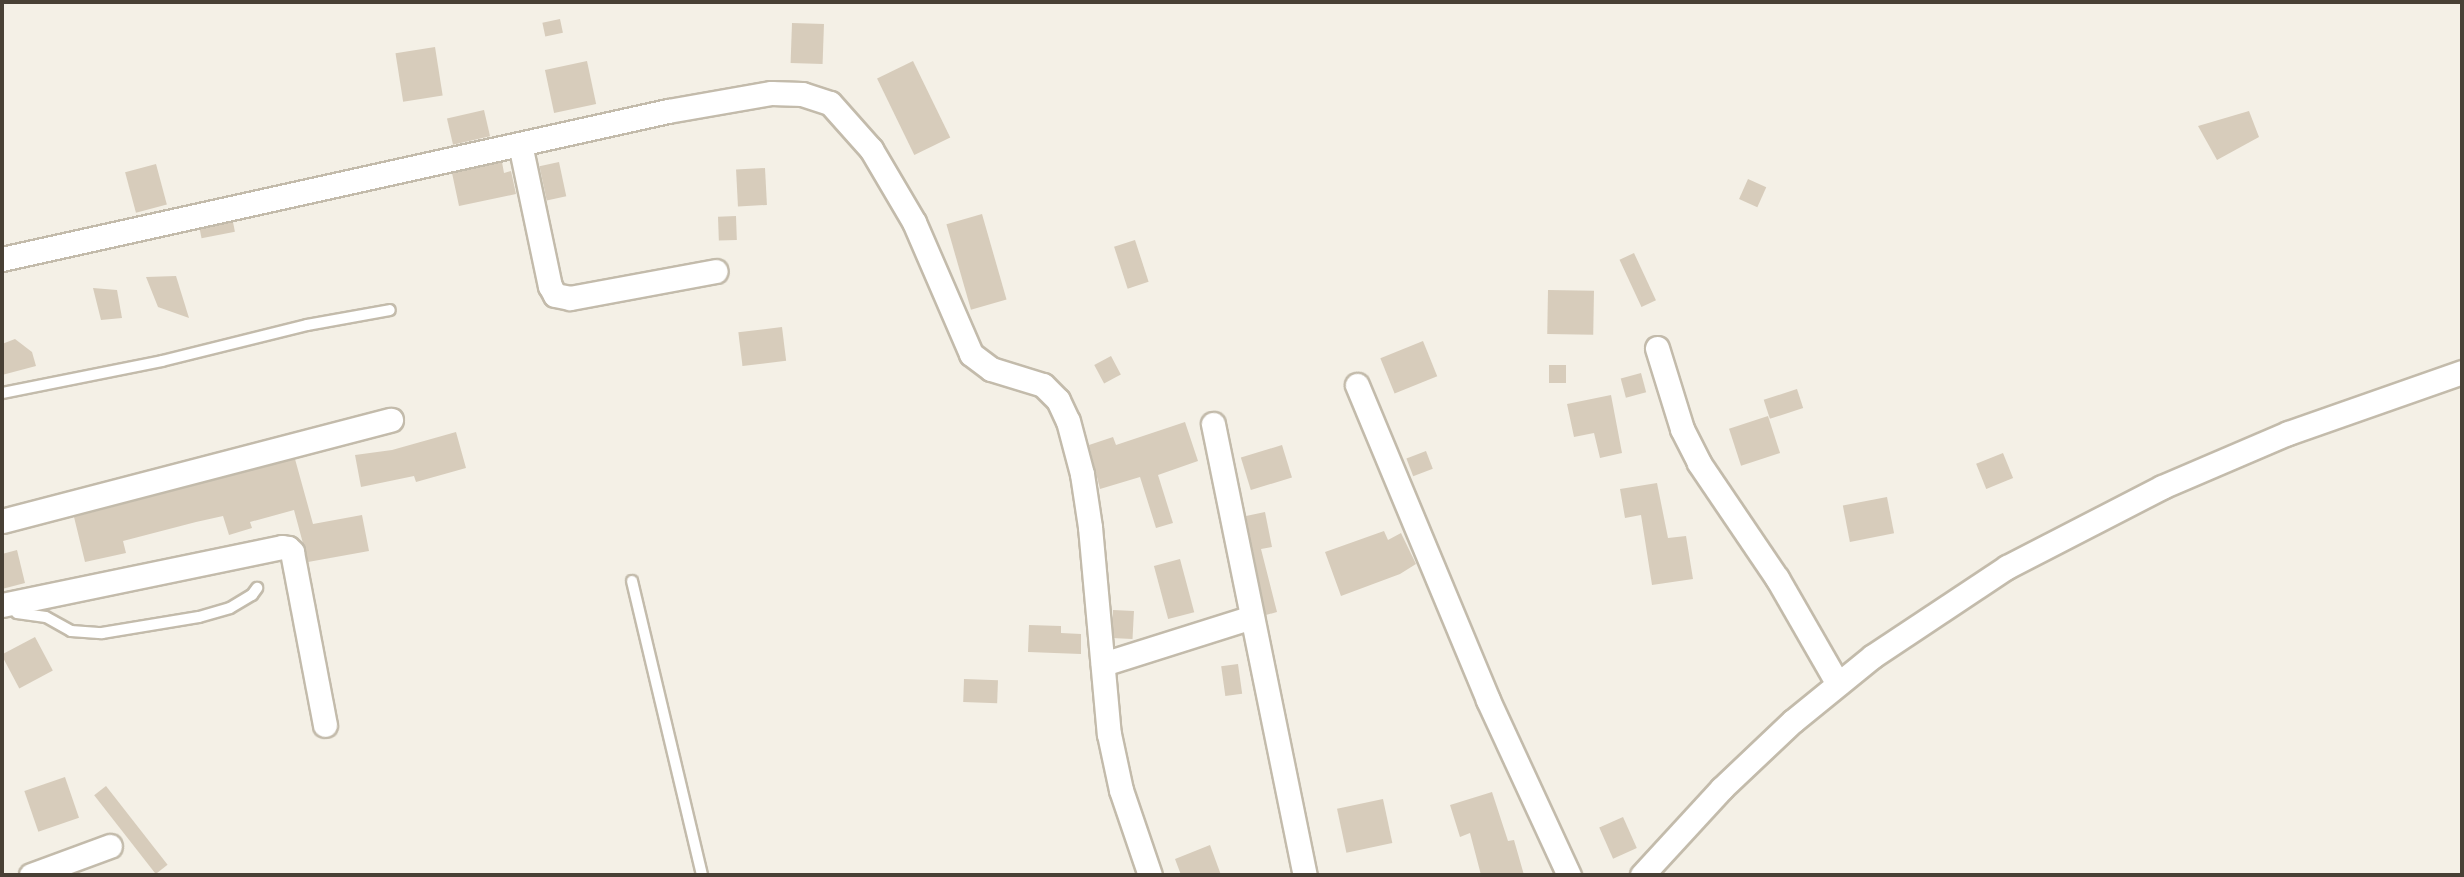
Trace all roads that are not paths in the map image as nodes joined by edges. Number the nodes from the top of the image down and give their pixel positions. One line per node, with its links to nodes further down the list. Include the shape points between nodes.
1 (520, 144): 2 (street); 3 (street, via 555,295 569,298); 16 (street, via 771,93 803,94 830,103 871,149 914,222 971,354 991,369 1043,385 1058,400 1082,474)
2 (2, 259)
3 (716, 271)
4 (390, 310): 8 (lane)
5 (1657, 348): 17 (street, via 1682,429 1699,463 1777,578)
6 (2462, 372): 17 (street, via 2288,433 2162,487 2007,567)
7 (1357, 385): 24 (street, via 1488,700)
8 (2, 393)
9 (391, 420): 11 (street)
10 (1213, 424): 15 (street)
11 (2, 521)
12 (632, 581): 21 (lane)
13 (257, 588): 14 (lane, via 230,608 199,617 102,633 71,631 46,617 17,613)
14 (5, 604): 18 (street, via 288,548)
15 (1252, 617): 16 (street); 23 (street)
16 (1103, 664): 22 (street, via 1109,734 1121,790)
17 (1838, 684): 25 (street, via 1730,780)
18 (325, 725)
19 (110, 846): 20 (street)
20 (31, 875)
21 (702, 875)
22 (1150, 875)
23 (1305, 875)
24 (1569, 875)
25 (1642, 875)

